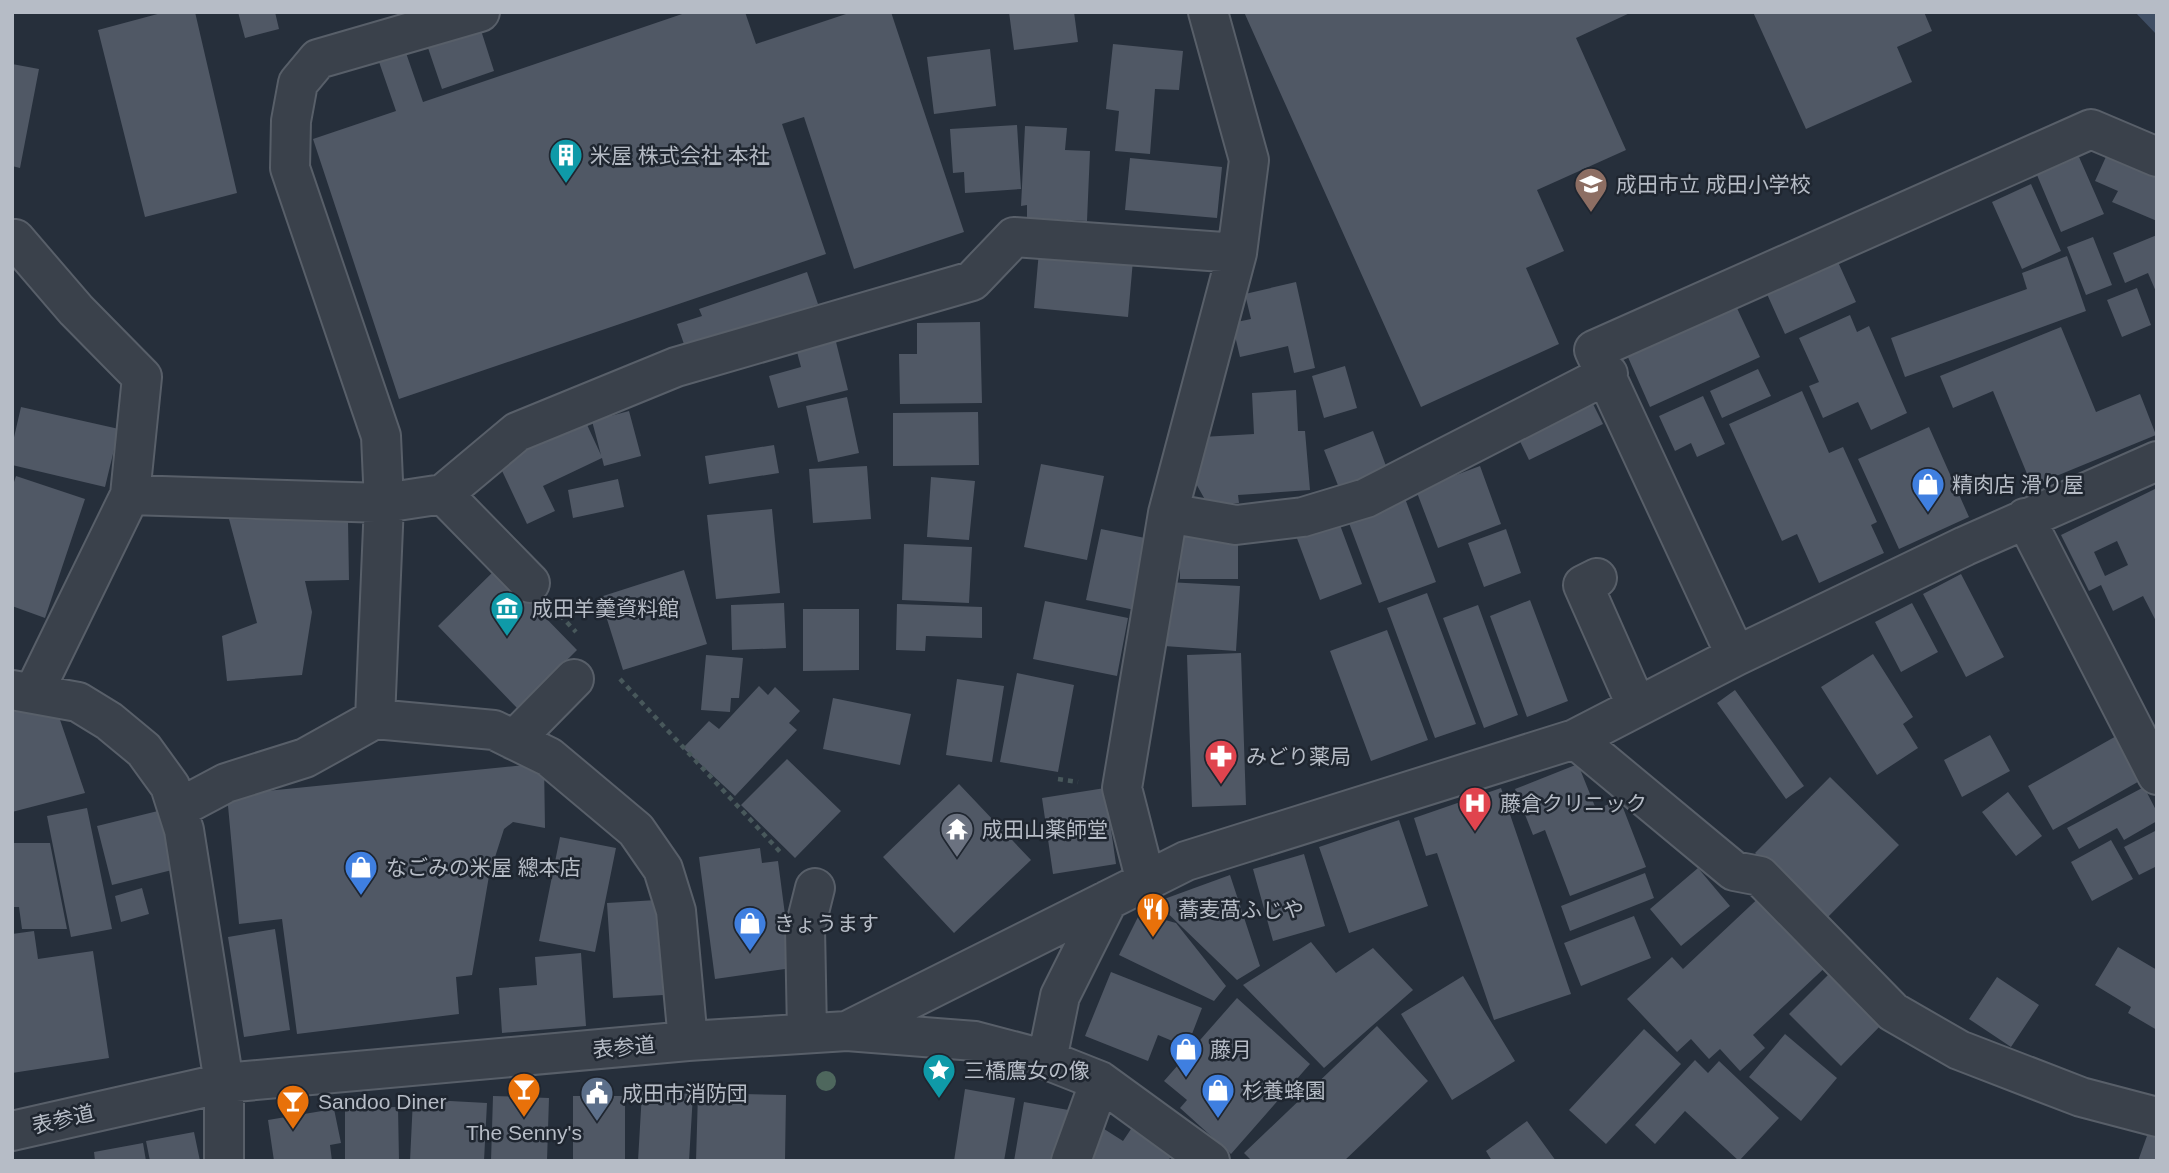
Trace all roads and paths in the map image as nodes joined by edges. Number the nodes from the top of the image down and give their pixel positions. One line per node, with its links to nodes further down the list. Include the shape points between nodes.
1 (480, 12): 10 (street, via 318,59 298,83 290,168 382,436)
2 (1208, 12): 5 (street, via 1249,160)
3 (2157, 157): 6 (street, via 2091,130 1594,350)
4 (15, 239): 9 (street, via 142,377)
5 (1237, 253): 8 (street, via 1014,237 972,281 676,368 517,432); 11 (street)
6 (1608, 374): 11 (street, via 1366,498 1304,517 1236,525); 16 (street)
7 (2157, 461): 12 (street)
8 (443, 494): 10 (street); 14 (street)
9 (130, 495): 10 (street); 19 (street)
10 (384, 503): 21 (street)
11 (1168, 513): 26 (street, via 1122,788)
12 (2025, 518): 16 (street); 24 (street)
13 (1597, 578): 20 (street, via 1583,585)
14 (530, 583): 15 (path)
15 (578, 634)
16 (1736, 656): 20 (street)
17 (616, 675): 27 (path)
18 (574, 679): 23 (street)
19 (23, 691): 25 (street, via 78,702 109,721 144,750 170,786)
20 (1637, 707): 22 (street)
21 (375, 719): 23 (street, via 494,730); 25 (street, via 305,758 226,783)
22 (1575, 739): 26 (street, via 1186,862); 35 (street, via 1734,871 1760,876 1893,1012 1959,1050 2081,1097)
23 (514, 740): 31 (street, via 549,757 636,830 663,869 676,911)
24 (2157, 775)
25 (179, 808): 34 (street)
26 (1146, 882): 28 (street)
27 (815, 888): 30 (street, via 805,928)
28 (1108, 900): 29 (street); 32 (street, via 1060,996)
29 (847, 1031): 30 (street, 表参道); 32 (street, 表参道, via 975,1041)
30 (807, 1032): 31 (street, 表参道)
31 (688, 1041): 34 (street, 表参道)
32 (1048, 1060): 33 (street, 表参道)
33 (1100, 1082): 38 (street); 39 (street, 表参道)
34 (224, 1083): 36 (street, 表参道); 37 (street)
35 (2157, 1117)
36 (12, 1130)
37 (224, 1161)
38 (1071, 1161)
39 (1210, 1161)

